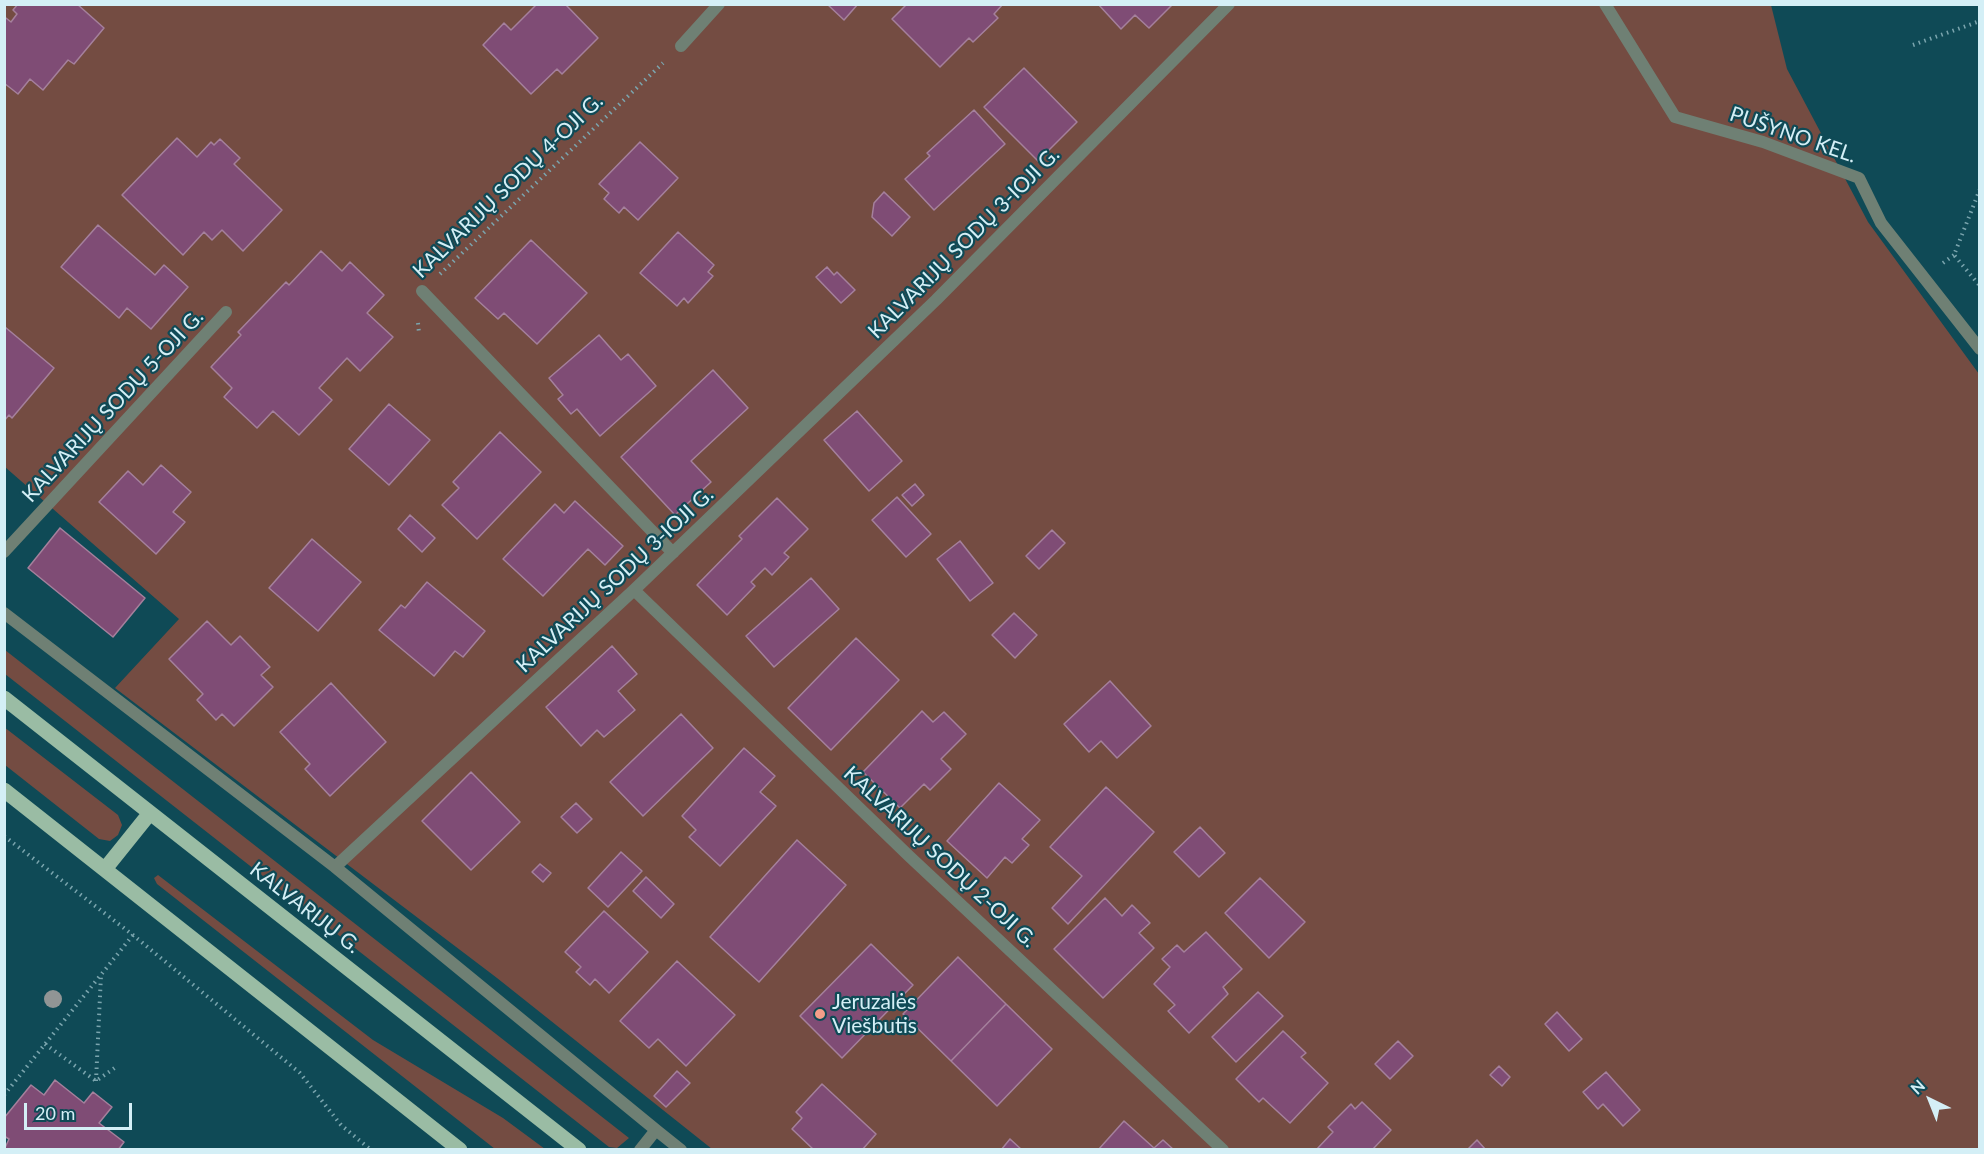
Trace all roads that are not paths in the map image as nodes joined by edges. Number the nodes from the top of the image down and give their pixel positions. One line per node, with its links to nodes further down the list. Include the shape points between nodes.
1 (719, 4): 4 (street)
2 (1229, 4): 9 (street, KALVARIJŲ SODŲ 3-IOJI G., via 936,300)
3 (1605, 4): 7 (street, PUŠYNO KEL., via 1675,117 1763,142 1859,178 1881,223)
4 (681, 46)
5 (422, 291): 9 (street, KALVARIJŲ SODŲ 4-OJI G.)
6 (226, 312): 8 (street, KALVARIJŲ SODŲ 5-OJI G.)
7 (1980, 349)
8 (4, 552)
9 (673, 553): 10 (street, KALVARIJŲ SODŲ 3-IOJI G.)
10 (634, 590): 15 (street, KALVARIJŲ SODŲ 3-IOJI G.); 22 (street, KALVARIJŲ SODŲ 2-OJI G., via 909,856)
11 (4, 613): 15 (street)
12 (4, 698): 14 (main road, KALVARIJŲ G.)
13 (4, 790): 16 (main road)
14 (150, 813): 16 (main road); 19 (main road, KALVARIJŲ G.)
15 (335, 867): 17 (street)
16 (105, 869): 18 (main road)
17 (656, 1130): 20 (street); 21 (street)
18 (460, 1149)
19 (579, 1149)
20 (640, 1149)
21 (681, 1149)
22 (1223, 1149)

